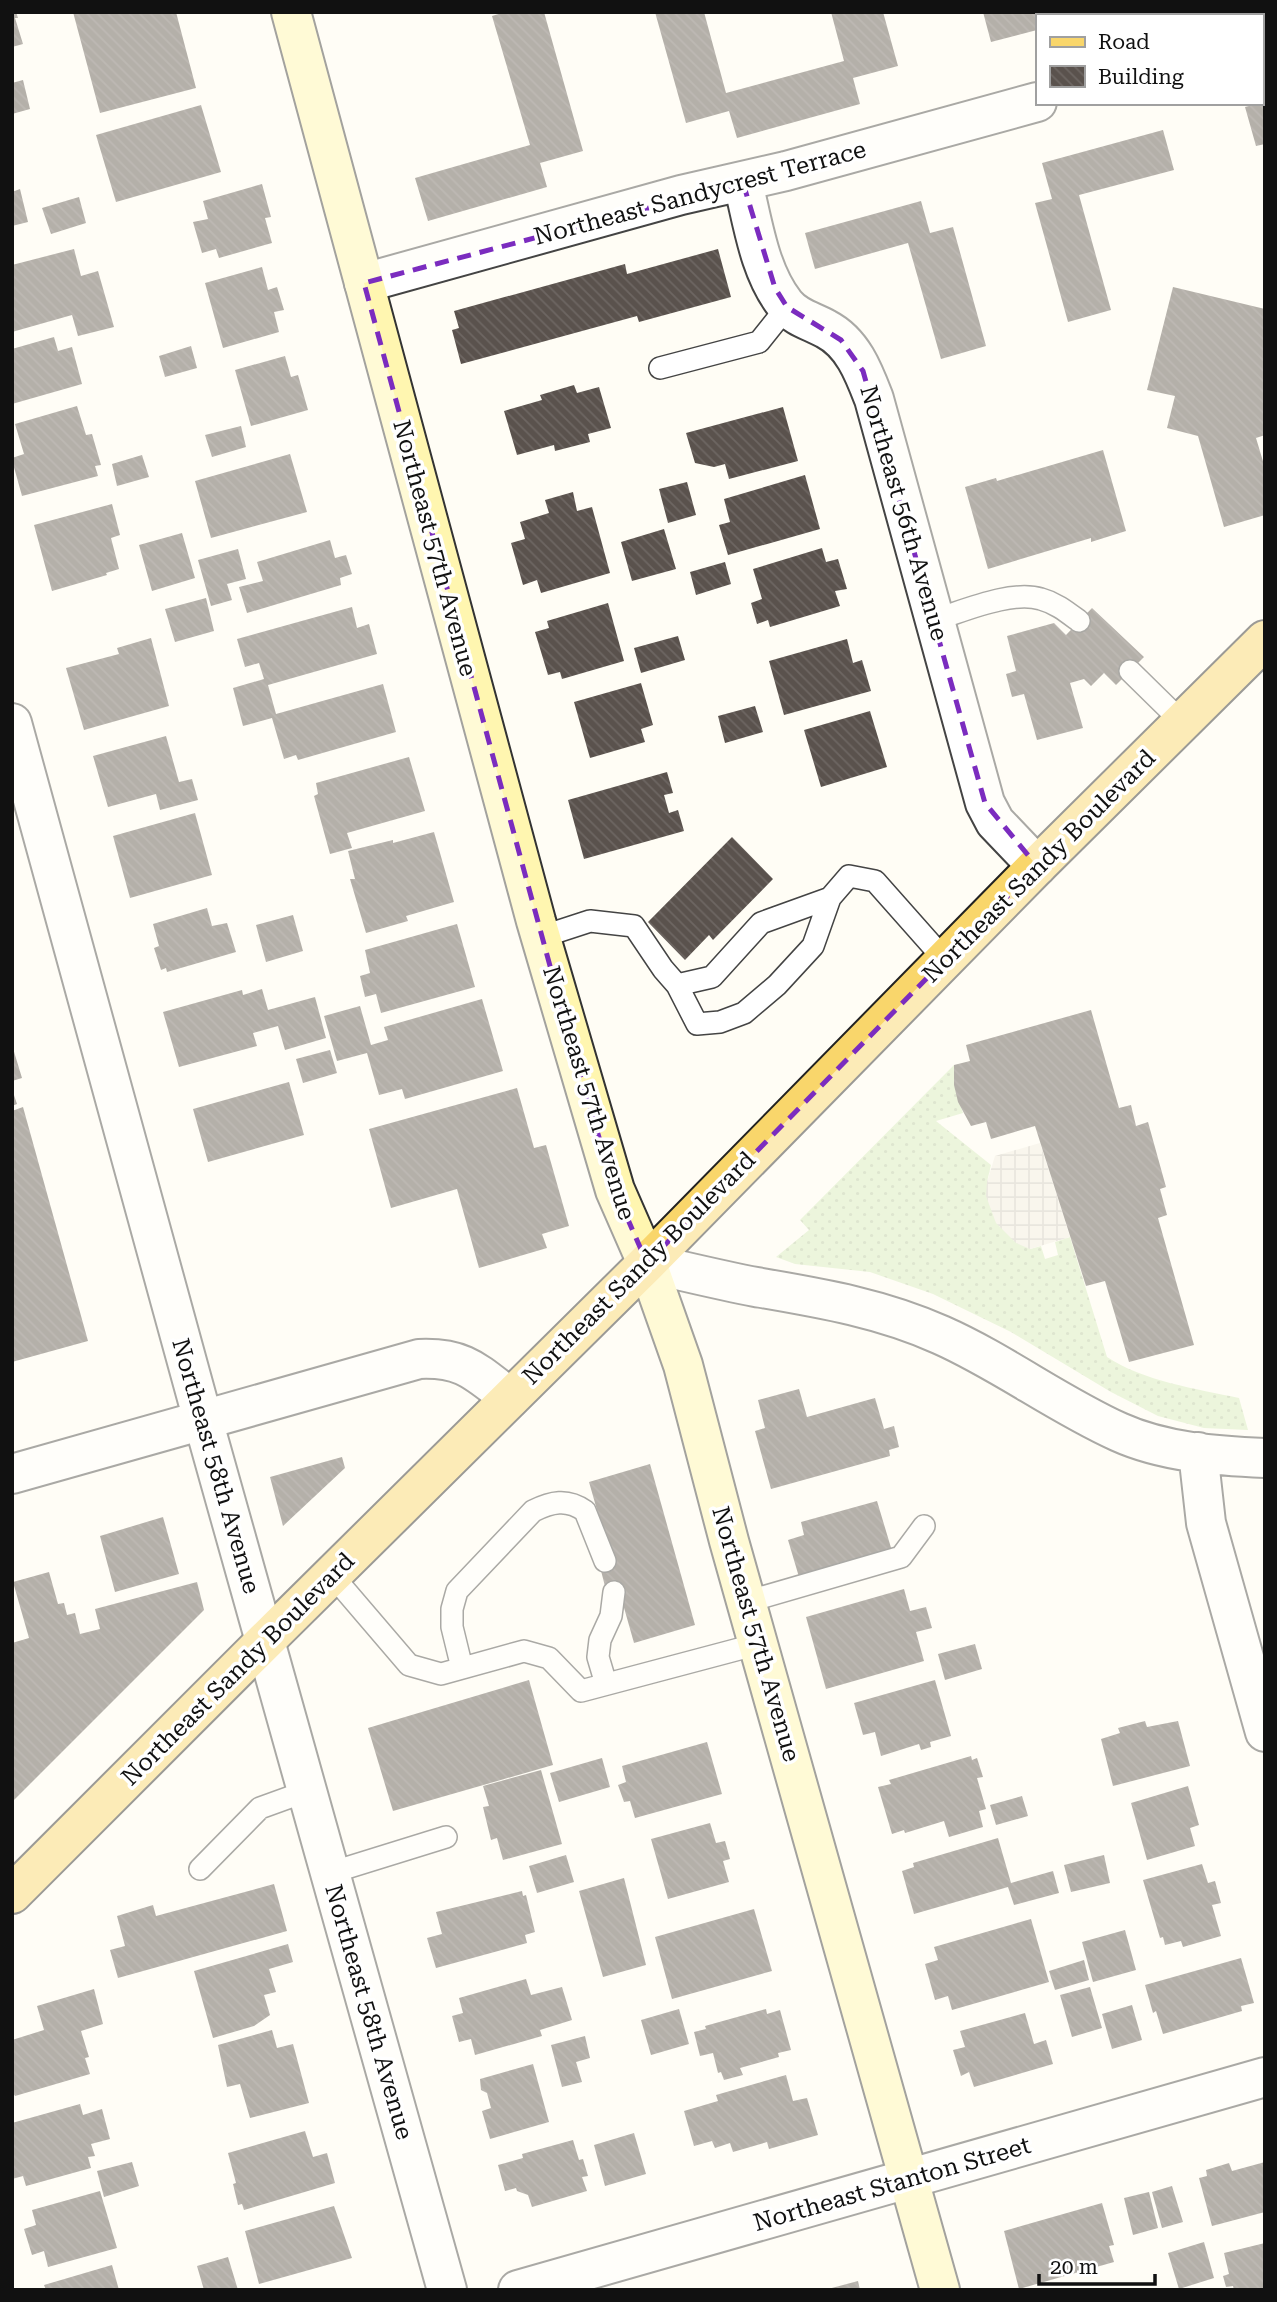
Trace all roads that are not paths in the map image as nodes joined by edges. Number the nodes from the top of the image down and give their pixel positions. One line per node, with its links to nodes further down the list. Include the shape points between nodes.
1 (291, 12): 4 (main road, Northeast 57th Avenue)
2 (1036, 102): 3 (street, Northeast Sandycrest Terrace)
3 (743, 183): 4 (street, Northeast Sandycrest Terrace, via 681,195); 5 (street, Northeast 56th Avenue, via 764,265)
4 (364, 283): 15 (main road, Northeast 57th Avenue)
5 (787, 307): 6 (lane, via 759,342); 7 (street, Northeast 56th Avenue, via 841,340 863,372)
6 (660, 368)
7 (934, 620): 8 (lane, via 1018,596 1059,606); 13 (street, Northeast 56th Avenue, via 989,813)
8 (1079, 621)
9 (1265, 640): 12 (main road, Northeast Sandy Boulevard)
10 (1130, 671): 12 (lane)
11 (12, 723): 20 (street, Northeast 58th Avenue)
12 (1182, 723): 13 (main road, Northeast Sandy Boulevard)
13 (1037, 866): 16 (main road, Northeast Sandy Boulevard)
14 (830, 898): 16 (lane, via 849,876 875,880); 17 (lane, via 761,923 712,977); 17 (lane, via 813,946 744,1013 697,1024)
15 (541, 937): 17 (lane, via 590,921 634,926); 18 (main road, Northeast 57th Avenue, via 615,1190)
16 (945, 960): 18 (main road, Northeast Sandy Boulevard)
17 (677, 985)
18 (647, 1263): 19 (main road, Northeast Sandy Boulevard); 21 (street, via 879,1311 942,1335 1120,1433); 28 (main road, Northeast 57th Avenue, via 683,1365)
19 (510, 1398): 20 (street, via 467,1365 419,1359); 26 (main road, Northeast Sandy Boulevard)
20 (202, 1420): 23 (street); 29 (street, Northeast 58th Avenue)
21 (1198, 1452): 22 (street); 33 (street, via 1206,1523)
22 (1265, 1458)
23 (12, 1474)
24 (925, 1526): 28 (lane, via 901,1558)
25 (605, 1561): 31 (lane, via 584,1511 577,1505 548,1503 533,1511 457,1591 452,1627)
26 (331, 1575): 29 (main road, Northeast Sandy Boulevard); 31 (lane, via 409,1665 441,1674)
27 (614, 1592): 32 (lane, via 598,1657)
28 (746, 1602): 30 (main road, Northeast 57th Avenue)
29 (264, 1641): 34 (street, Northeast 58th Avenue); 38 (main road, Northeast Sandy Boulevard)
30 (758, 1644): 32 (lane); 40 (main road, Northeast 57th Avenue)
31 (462, 1668): 32 (lane, via 524,1651 549,1658 581,1691)
32 (606, 1684)
33 (1265, 1732)
34 (307, 1791): 36 (lane, via 260,1808); 37 (street, Northeast 58th Avenue)
35 (446, 1837): 37 (lane)
36 (200, 1869)
37 (330, 1873): 41 (street, Northeast 58th Avenue)
38 (12, 1894)
39 (1265, 2077): 40 (street, Northeast Stanton Street)
40 (909, 2180): 42 (street, Northeast Stanton Street); 43 (main road, Northeast 57th Avenue)
41 (447, 2290)
42 (518, 2290)
43 (940, 2290)

